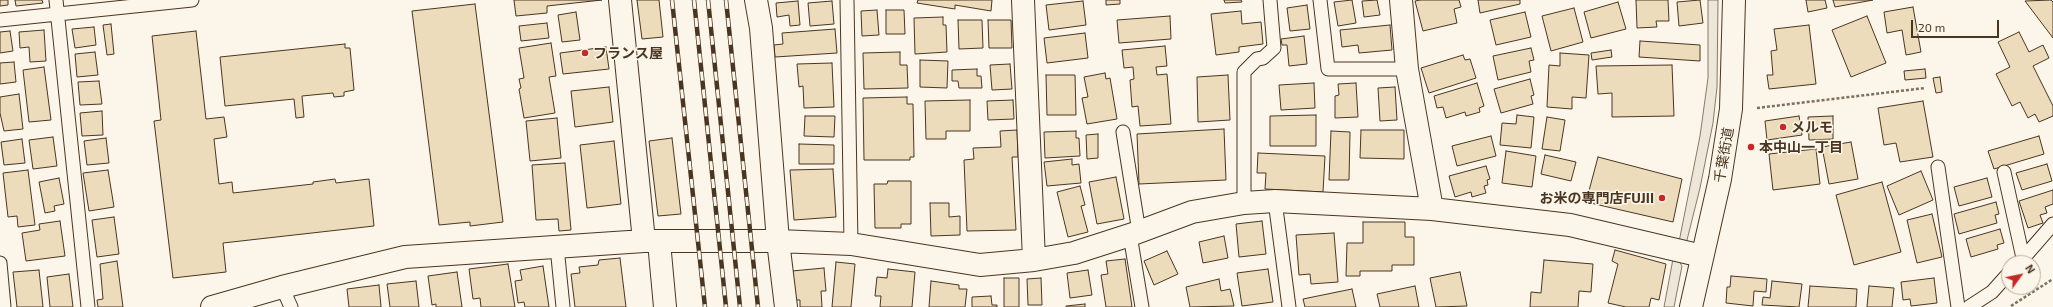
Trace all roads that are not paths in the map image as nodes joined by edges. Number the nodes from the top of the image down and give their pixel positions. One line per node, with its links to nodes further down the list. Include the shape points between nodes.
1 (188, 0): 10 (lane)
2 (620, 0): 21 (main road)
3 (756, 0): 22 (main road, via 761,28)
4 (847, 0): 23 (lane)
5 (1023, 0): 28 (main road)
6 (1270, 0): 17 (lane, via 1274,48 1264,58 1257,59 1244,72)
7 (1320, 0): 12 (lane, via 1328,69)
8 (1401, 0): 12 (main road)
9 (1734, 0): 27 (main road, 千葉街道, via 1732,109 1720,179)
10 (57, 6): 11 (lane); 33 (lane)
11 (0, 20)
12 (1407, 69): 18 (main road)
13 (1123, 132): 20 (lane)
14 (1938, 167): 42 (lane)
15 (2004, 172): 25 (lane)
16 (1276, 201): 17 (main road); 18 (main road); 40 (lane)
17 (1244, 203): 20 (main road, via 1192,212)
18 (1432, 209): 27 (main road, via 1570,225)
19 (2053, 224): 26 (lane)
20 (1134, 234): 28 (main road, via 1074,253); 39 (lane)
21 (652, 241): 22 (main road); 24 (main road); 37 (main road)
22 (778, 241): 23 (main road); 38 (main road)
23 (851, 244): 28 (main road, via 980,265)
24 (557, 247): 31 (main road, via 405,257); 36 (lane)
25 (2020, 255)
26 (2025, 255)
27 (1702, 256): 41 (main road, 千葉街道)
28 (1034, 260)
29 (0, 263): 32 (lane)
30 (2001, 282): 43 (lane, via 1992,292)
31 (282, 287): 34 (main road); 35 (lane)
32 (4, 307)
33 (88, 307)
34 (212, 307)
35 (291, 307)
36 (563, 307)
37 (665, 307)
38 (786, 307)
39 (1142, 307)
40 (1289, 307)
41 (1691, 307)
42 (1958, 307)
43 (1969, 307)

